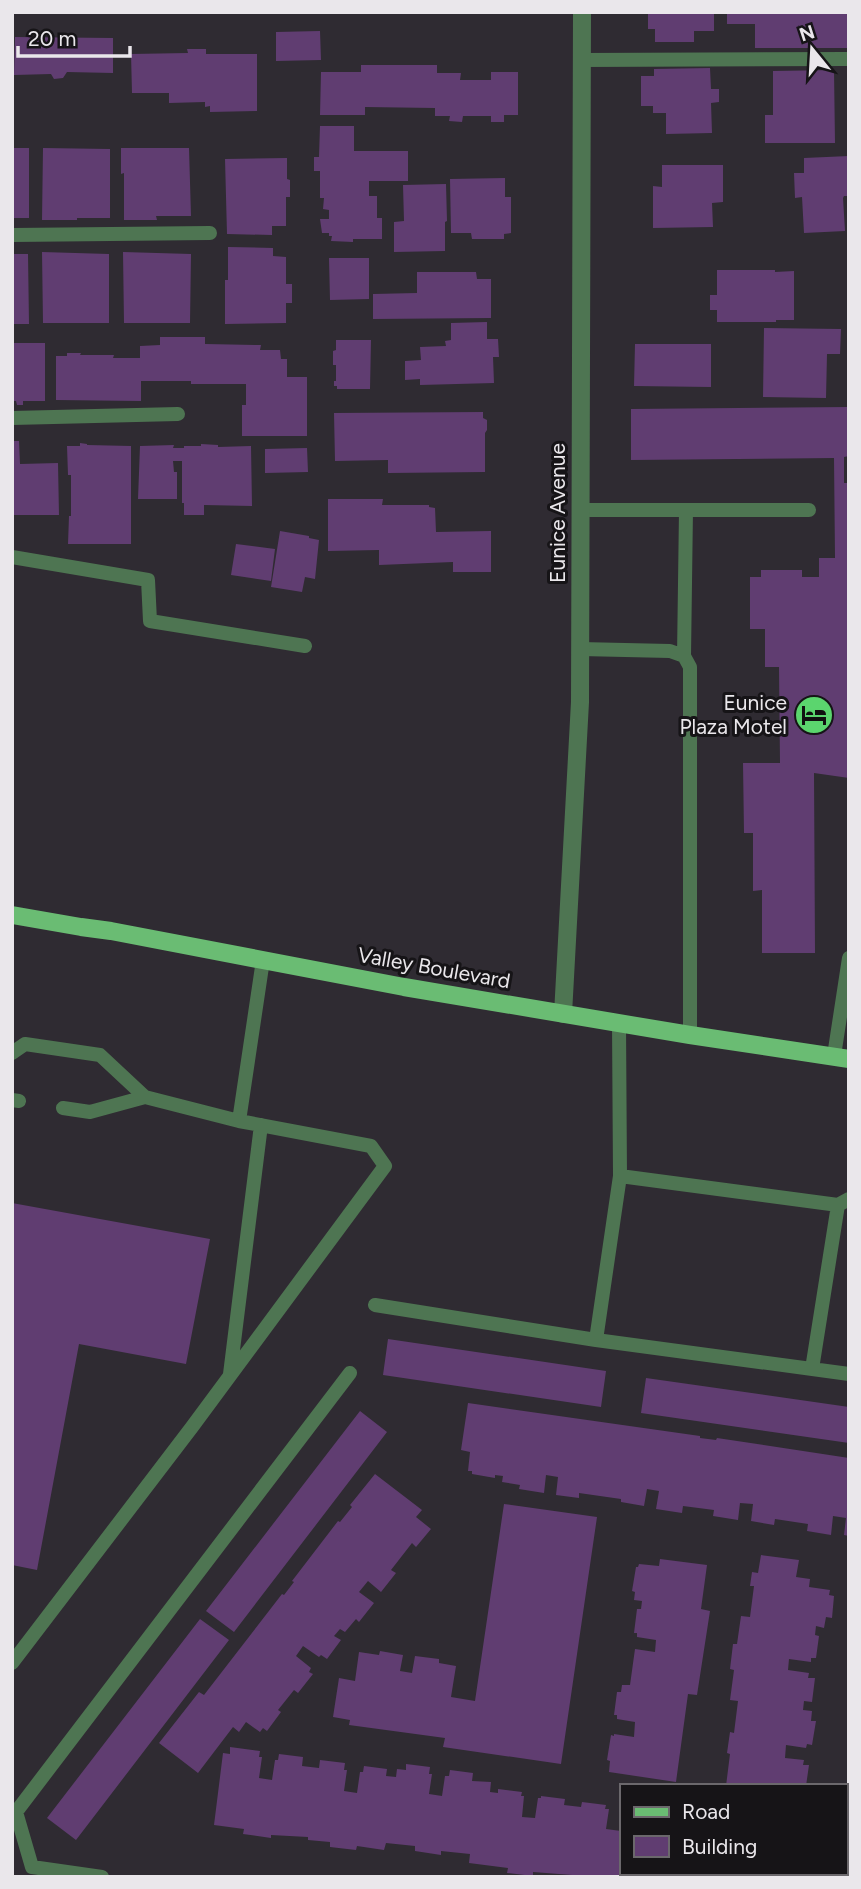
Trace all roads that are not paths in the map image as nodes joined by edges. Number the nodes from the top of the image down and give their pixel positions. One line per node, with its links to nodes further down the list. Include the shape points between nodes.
1 (582, 12): 3 (street, Eunice Avenue)
2 (847, 59): 3 (lane)
3 (582, 60): 8 (street, Eunice Avenue)
4 (210, 233): 5 (lane)
5 (12, 235)
6 (178, 414): 7 (lane)
7 (12, 418)
8 (581, 510): 9 (lane); 13 (street, Eunice Avenue)
9 (686, 510): 10 (lane); 14 (lane)
10 (809, 510)
11 (12, 557): 12 (lane, via 148,580 150,621)
12 (305, 646)
13 (580, 649): 14 (lane, via 670,651); 18 (street, Eunice Avenue)
14 (684, 656): 20 (lane, via 690,667)
15 (12, 915): 17 (main road, Valley Boulevard)
16 (849, 958): 22 (lane)
17 (263, 960): 18 (main road, Valley Boulevard); 25 (lane)
18 (563, 1014): 19 (main road, Valley Boulevard)
19 (619, 1023): 20 (main road, Valley Boulevard); 27 (lane)
20 (690, 1035): 22 (main road, Valley Boulevard)
21 (12, 1053): 23 (lane, via 25,1044 100,1055)
22 (841, 1058)
23 (145, 1097): 24 (lane, via 90,1112); 25 (lane)
24 (63, 1108)
25 (239, 1121): 26 (lane)
26 (261, 1125): 34 (lane); 34 (lane, via 370,1146 384,1166)
27 (620, 1175): 28 (lane); 30 (lane)
28 (844, 1202): 31 (lane)
29 (375, 1305): 30 (lane)
30 (596, 1340): 31 (lane)
31 (812, 1369): 33 (lane)
32 (350, 1373): 36 (lane, via 16,1812 33,1867)
33 (849, 1374)
34 (230, 1375): 35 (lane)
35 (12, 1663)
36 (102, 1877)

